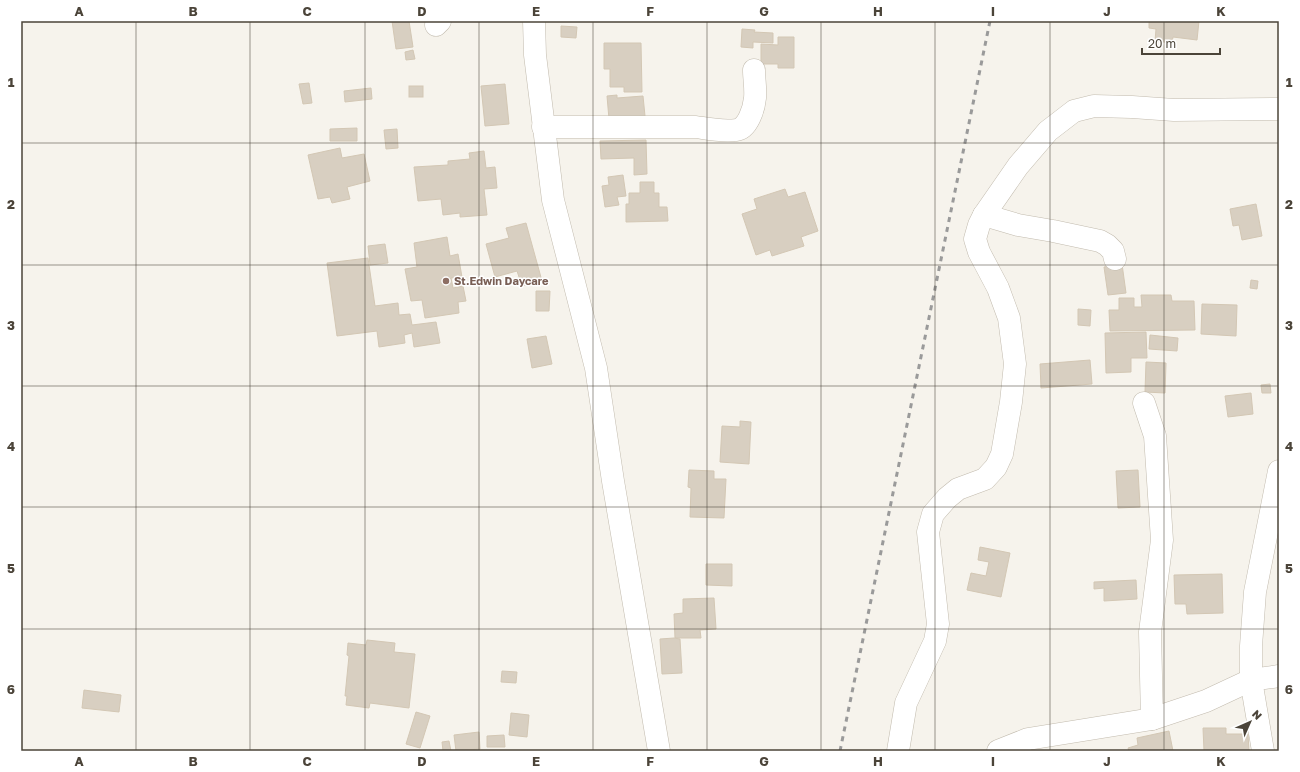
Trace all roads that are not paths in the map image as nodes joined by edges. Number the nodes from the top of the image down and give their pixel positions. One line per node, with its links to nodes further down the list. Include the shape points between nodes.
1 (534, 21): 4 (street)
2 (754, 70): 4 (street, via 755,98 748,122 737,130 696,127)
3 (1279, 109): 5 (street, via 1174,110 1094,106 1074,111 1048,131 1018,166)
4 (543, 127): 12 (street, via 553,200 596,368)
5 (984, 215): 6 (street, via 1018,225 1100,241 1113,251); 13 (street, via 975,239 1009,318 1015,364 1009,416 1002,454 990,475 958,489 933,514 928,532 938,624 935,641 906,703)
6 (1115, 259)
7 (1144, 403): 11 (street, via 1155,436 1162,540 1150,632)
8 (1279, 471): 10 (street, via 1255,592)
9 (1279, 676): 10 (street)
10 (1251, 680): 11 (street, via 1206,701); 15 (street)
11 (1152, 719): 14 (street, via 1028,739)
12 (659, 751)
13 (898, 751)
14 (998, 751)
15 (1263, 751)

